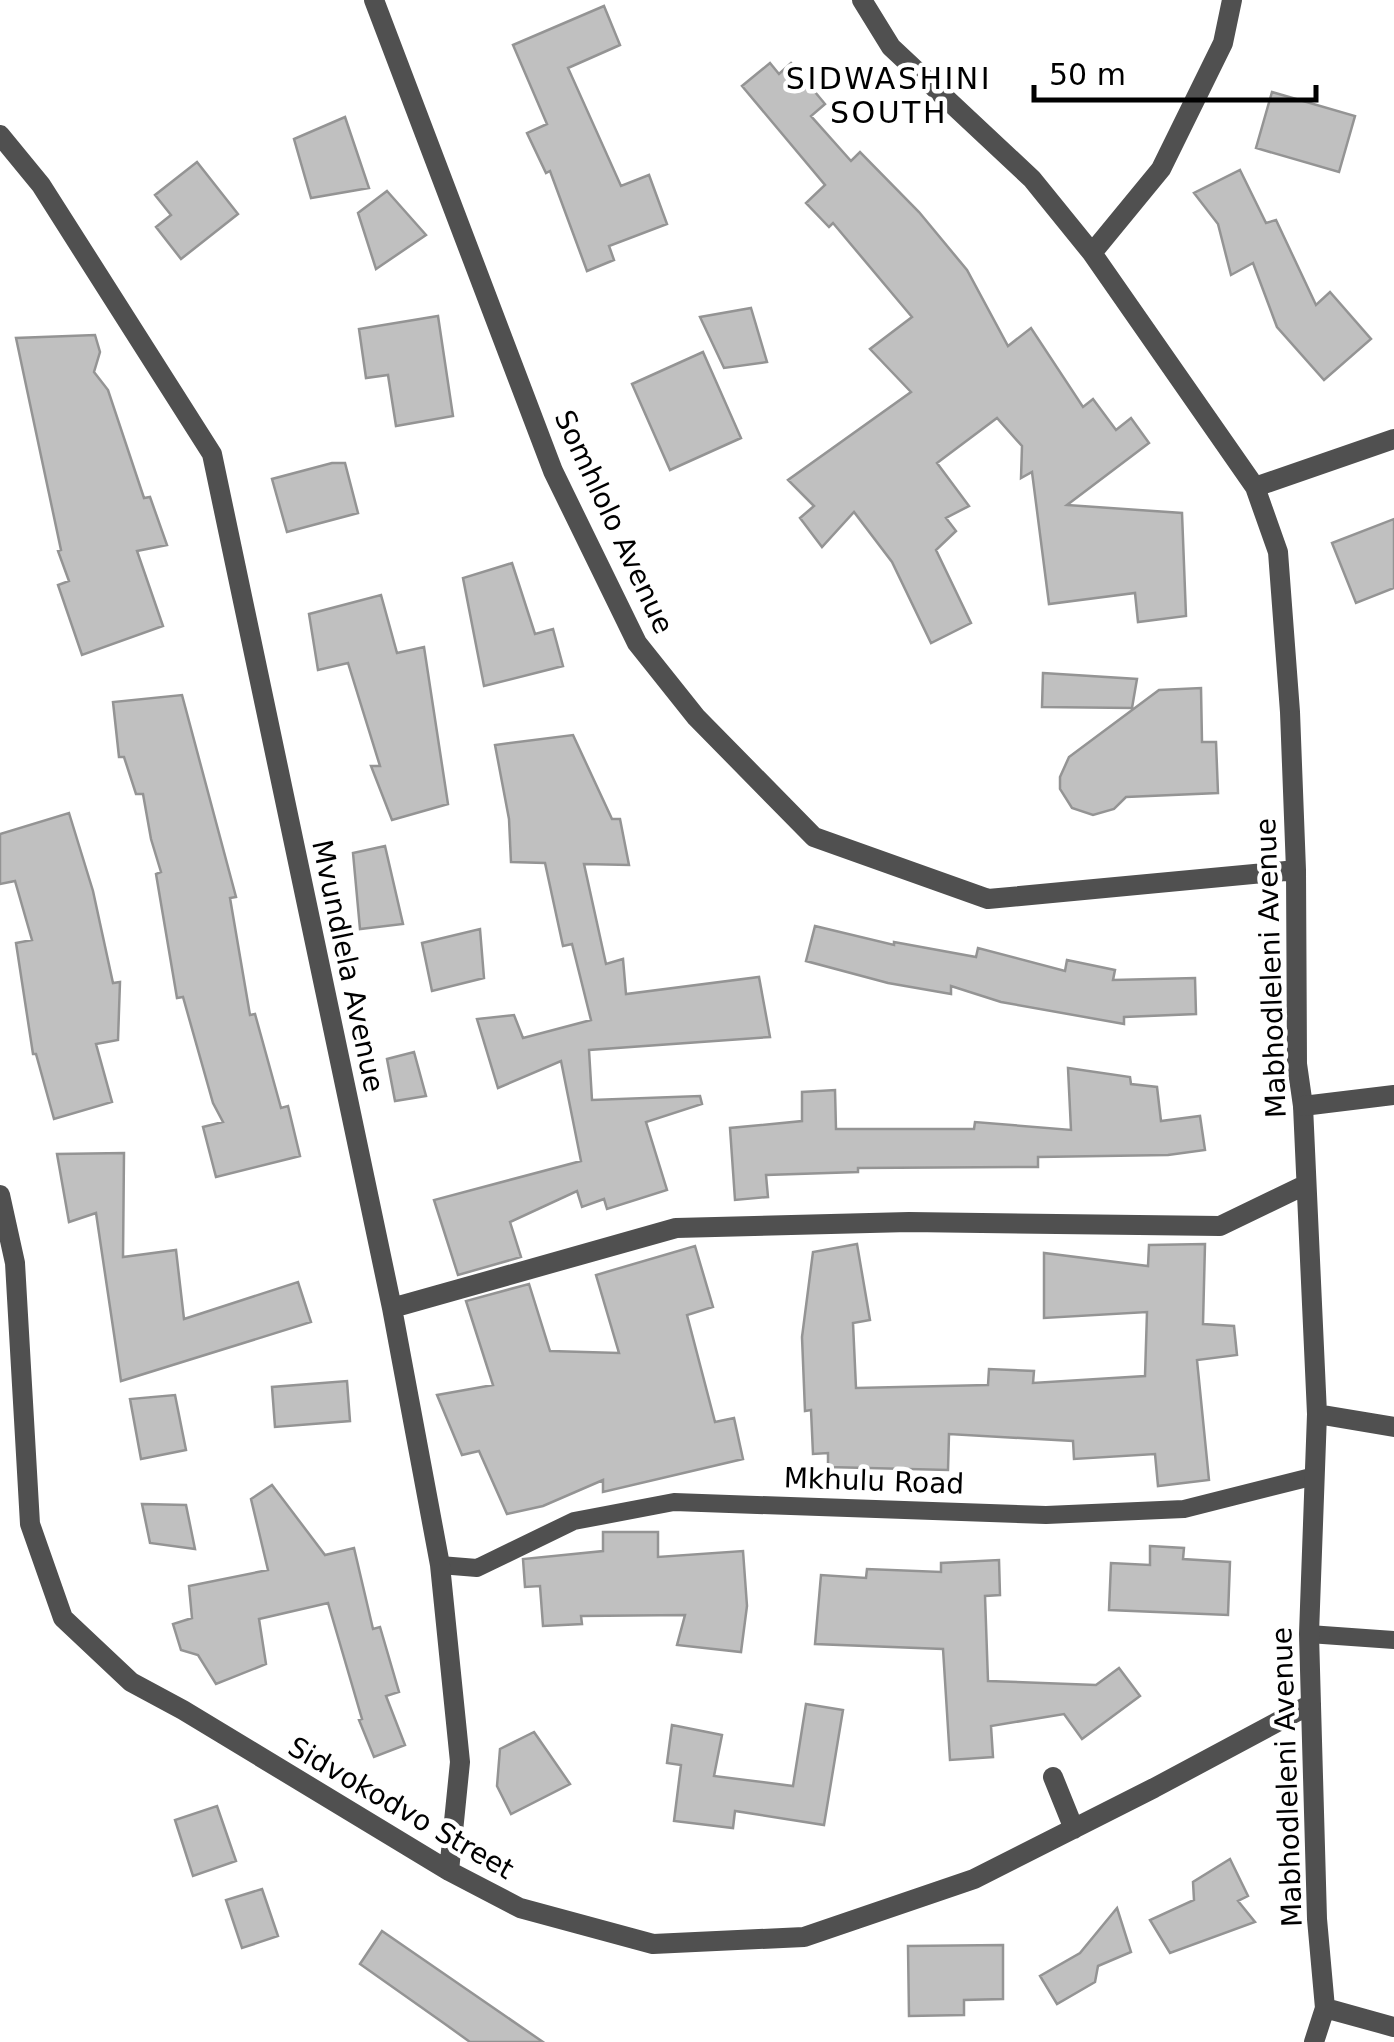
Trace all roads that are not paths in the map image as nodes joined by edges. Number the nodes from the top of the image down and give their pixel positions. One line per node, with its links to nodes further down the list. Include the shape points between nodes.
1 (374, 0): 8 (street, Somhlolo Avenue, via 554,470 636,643 696,717 814,837 988,899)
2 (862, 0): 5 (street, Mabhodleleni Avenue, via 891,47 1032,179)
3 (1232, 0): 5 (street, via 1223,43 1161,169)
4 (0, 136): 13 (street, Mvundlela Avenue, via 42,185 212,454)
5 (1092, 253): 7 (street, Mabhodleleni Avenue)
6 (1394, 439): 7 (street)
7 (1256, 487): 8 (street, Mabhodleleni Avenue, via 1278,552)
8 (1296, 870): 10 (street, Mabhodleleni Avenue)
9 (1394, 1094): 10 (street)
10 (1303, 1106): 11 (street, Mabhodleleni Avenue)
11 (1306, 1185): 13 (street, via 1220,1226 909,1222 676,1228); 14 (street, Mabhodleleni Avenue)
12 (0, 1195): 23 (street, Sidvokodvo Street, via 16,1263 30,1524 63,1618 132,1682)
13 (392, 1308): 17 (street, Mvundlela Avenue)
14 (1317, 1414): 15 (street); 16 (street, Mabhodleleni Avenue)
15 (1394, 1427)
16 (1315, 1476): 17 (lane, Mkhulu Road, via 1184,1509 1046,1515 674,1502 574,1521 477,1568); 18 (street, Mabhodleleni Avenue)
17 (440, 1565): 23 (street, Mvundlela Avenue, via 460,1762)
18 (1309, 1634): 19 (lane); 20 (street, Mabhodleleni Avenue)
19 (1394, 1640)
20 (1311, 1704): 22 (street, Sidvokodvo Street); 24 (street, Mabhodleleni Avenue)
21 (1053, 1778): 22 (street)
22 (1074, 1829): 23 (street, Sidvokodvo Street, via 974,1879 804,1937 654,1944 520,1908)
23 (449, 1871)
24 (1325, 2008): 25 (street); 26 (street)
25 (1394, 2027)
26 (1314, 2042)

